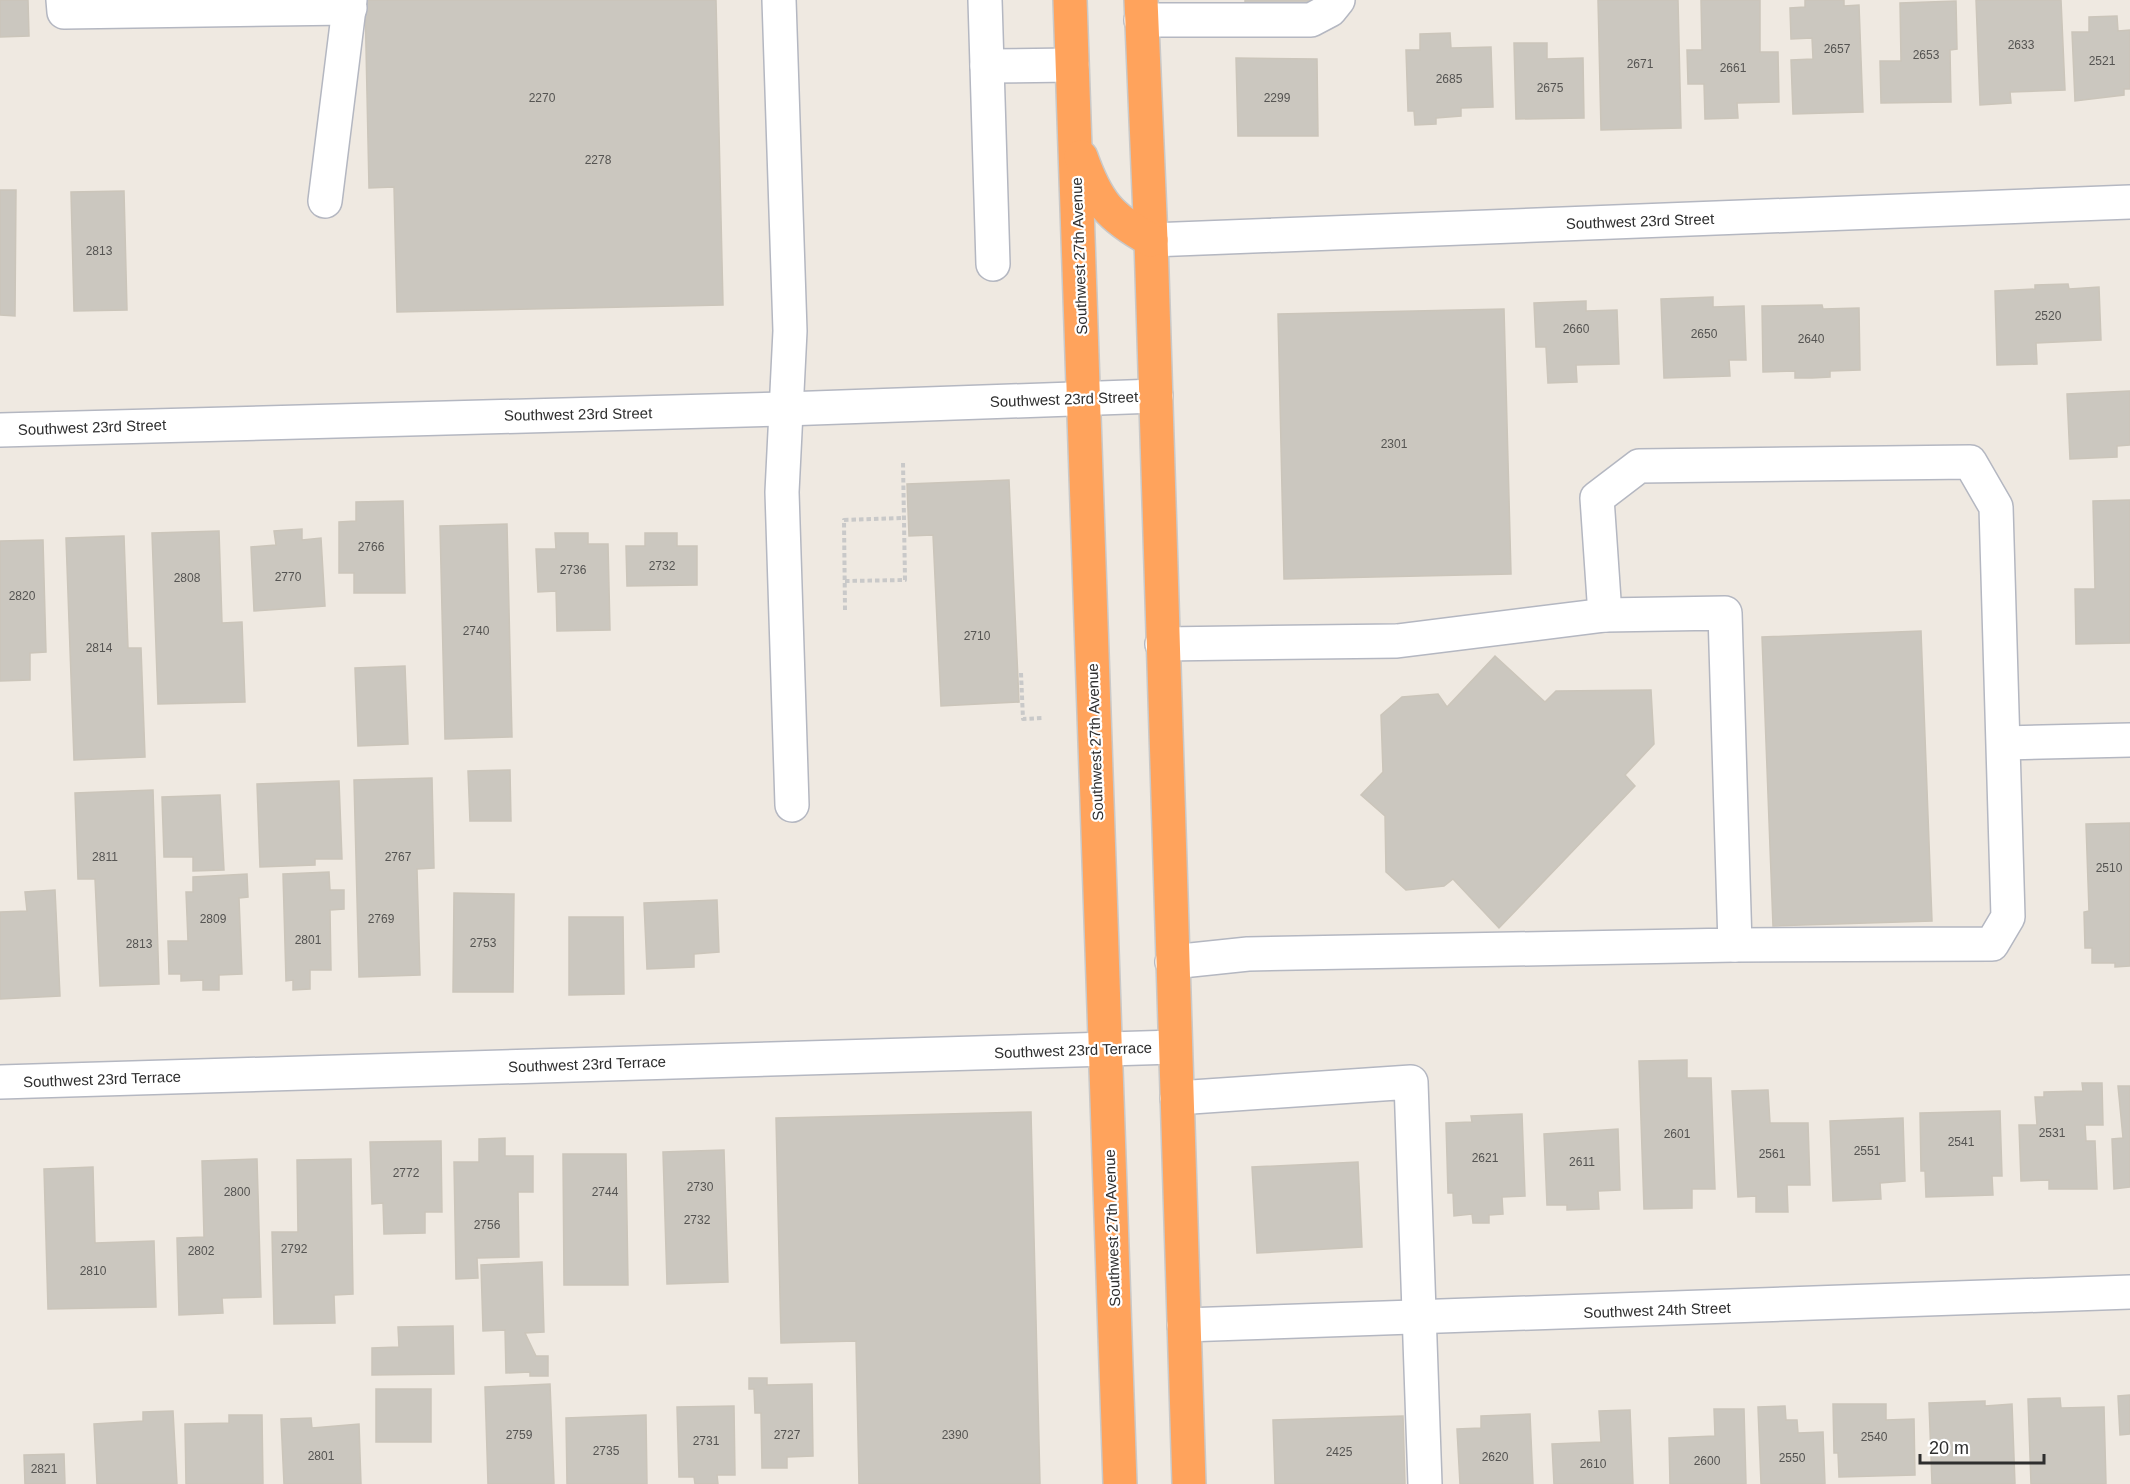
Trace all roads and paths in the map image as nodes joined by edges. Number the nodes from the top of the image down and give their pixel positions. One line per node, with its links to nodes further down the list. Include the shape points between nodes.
1 (63, 0): 6 (street, via 64,12)
2 (779, 0): 17 (street, via 790,331)
3 (985, 0): 9 (street)
4 (1070, 0): 8 (highway, Southwest 27th Avenue)
5 (1338, 0): 7 (street, via 1330,10 1311,20)
6 (350, 4): 11 (street)
7 (1141, 10): 13 (highway)
8 (1072, 65): 9 (street); 10 (highway, Southwest 27th Avenue)
9 (987, 66): 14 (street)
10 (1074, 139): 13 (highway, via 1092,187 1107,210); 16 (highway, Southwest 27th Avenue)
11 (326, 201)
12 (2130, 202): 13 (street, Southwest 23rd Street)
13 (1150, 240): 15 (highway)
14 (993, 264)
15 (1155, 396): 16 (street, Southwest 23rd Street); 24 (highway)
16 (1084, 398): 17 (street, Southwest 23rd Street); 32 (highway, Southwest 27th Avenue)
17 (785, 409): 18 (street, Southwest 23rd Street); 29 (street, via 782,492)
18 (0, 430)
19 (903, 462): 20 (path)
20 (904, 518): 21 (path, via 844,520); 21 (path, via 905,580)
21 (845, 581): 22 (path)
22 (845, 610)
23 (1605, 615): 24 (street, via 1397,641); 28 (street, via 1597,498 1639,466 1970,462 1996,507); 30 (street, via 1725,613)
24 (1162, 644): 31 (highway)
25 (1021, 673): 26 (path, via 1023,719)
26 (1042, 718)
27 (2130, 740): 28 (street)
28 (2004, 743): 30 (street, via 2008,917 1992,944)
29 (792, 805)
30 (1735, 945): 31 (street, via 1248,954)
31 (1172, 962): 33 (highway)
32 (1106, 1047): 33 (street, Southwest 23rd Terrace); 34 (street, Southwest 23rd Terrace); 39 (highway, Southwest 27th Avenue)
33 (1175, 1047): 35 (highway)
34 (0, 1082)
35 (1177, 1098): 37 (street, via 1411,1082); 38 (highway)
36 (2130, 1292): 37 (street, Southwest 24th Street)
37 (1419, 1318): 38 (street, Southwest 24th Street); 41 (street)
38 (1184, 1325): 40 (highway)
39 (1120, 1484)
40 (1190, 1484)
41 (1425, 1484)

